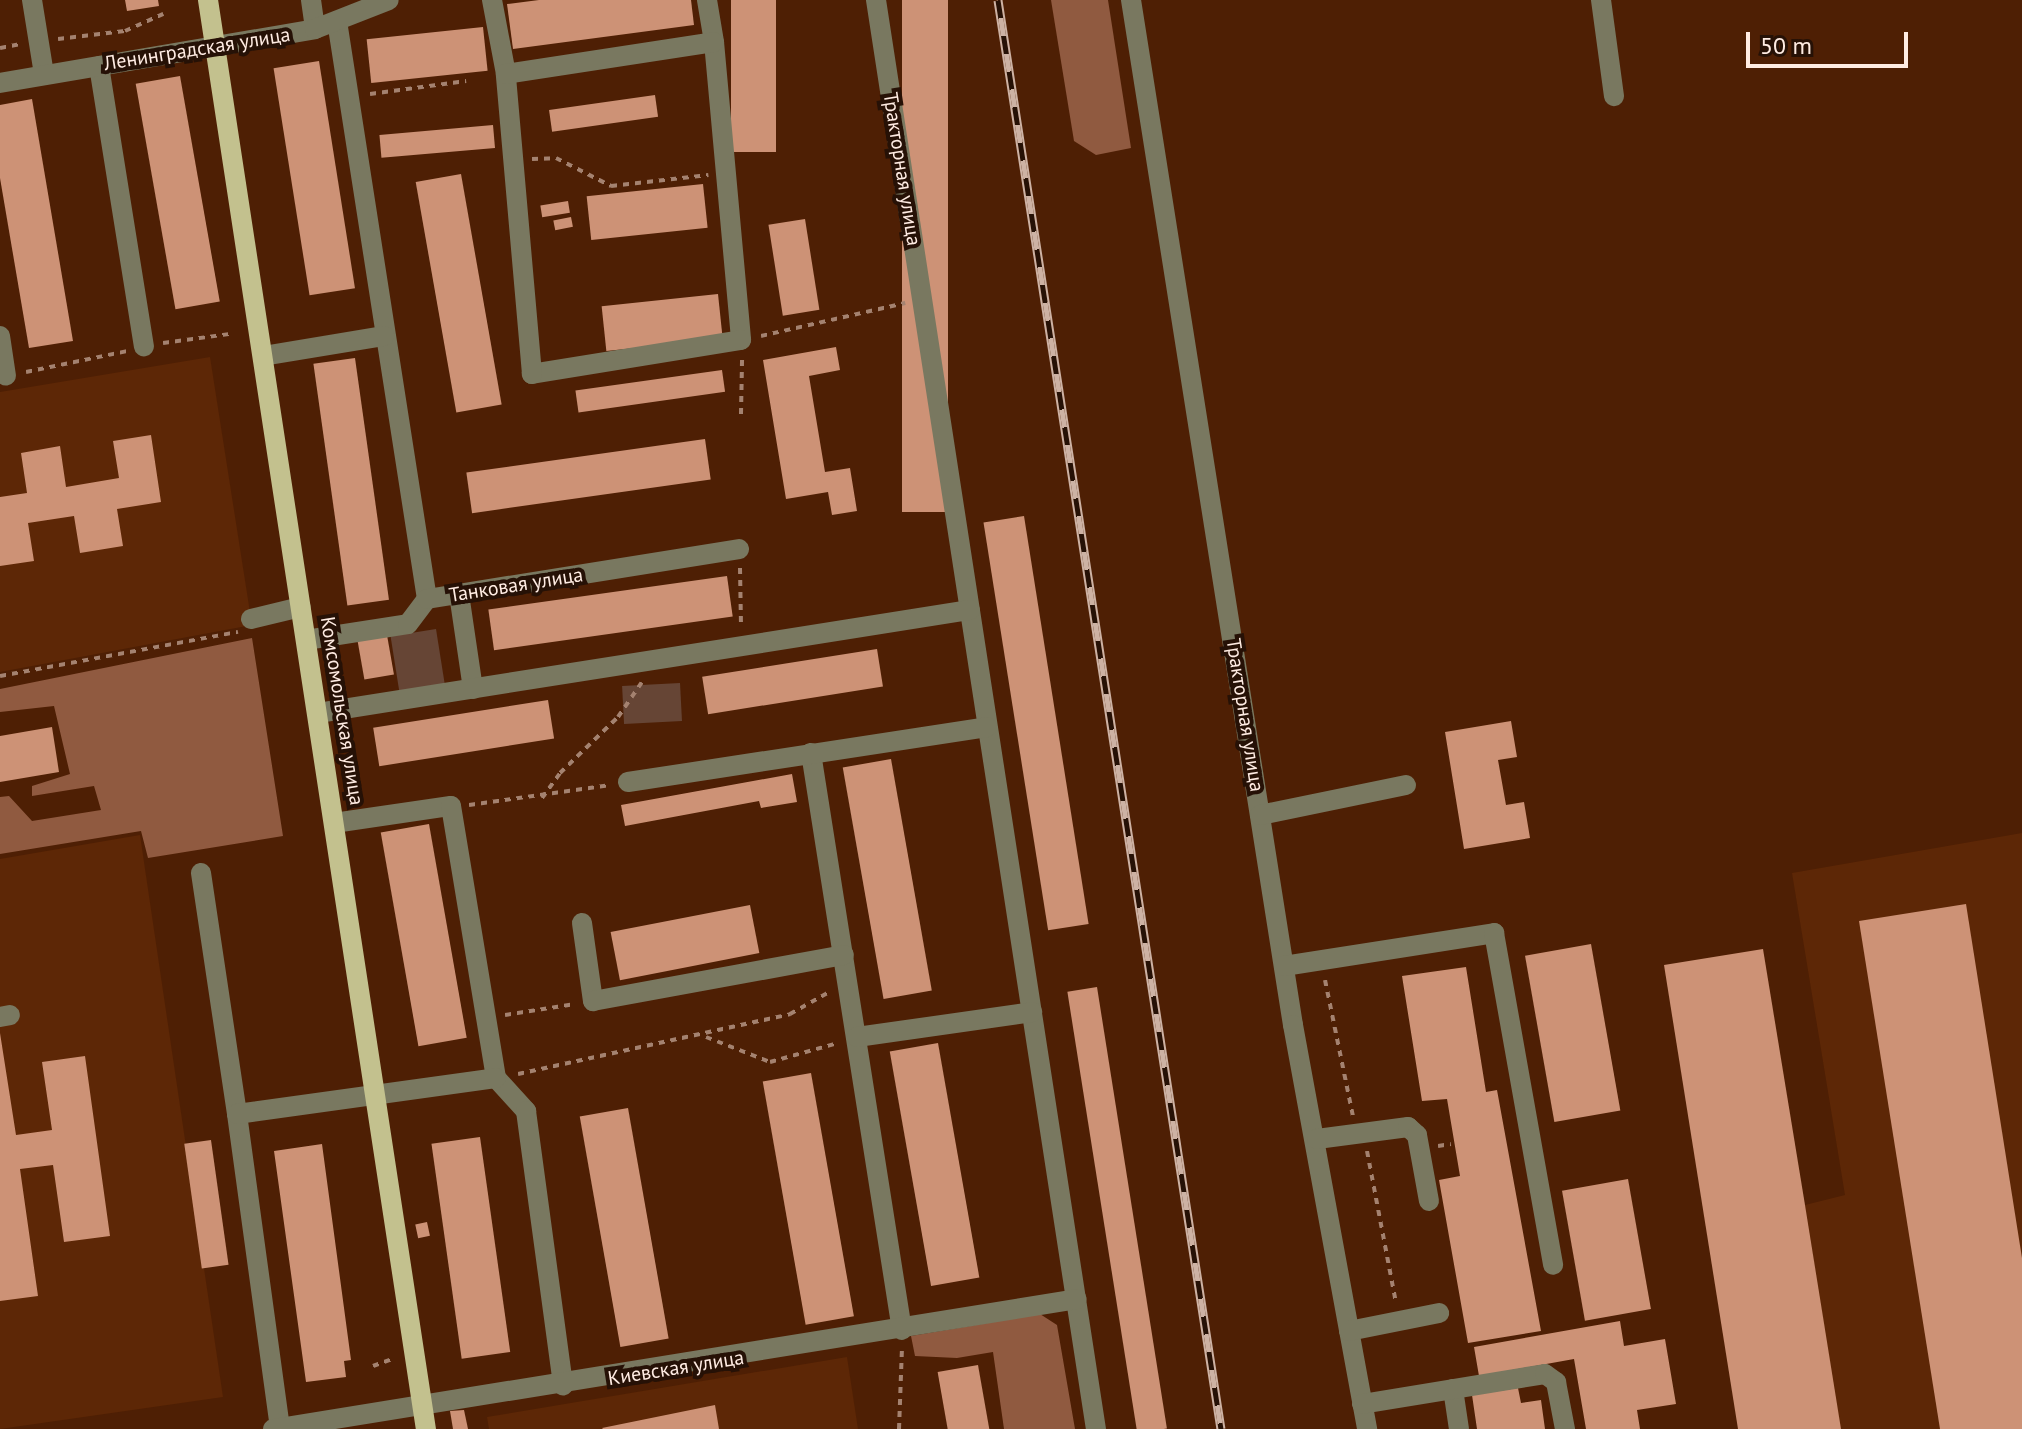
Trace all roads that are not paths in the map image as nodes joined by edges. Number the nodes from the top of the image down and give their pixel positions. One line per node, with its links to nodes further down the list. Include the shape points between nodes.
1 (32, 0): 15 (street)
2 (208, 0): 13 (main road, Комсомольская улица)
3 (311, 0): 11 (street)
4 (387, 0): 10 (street, Ленинградская улица)
5 (492, 0): 16 (street)
6 (707, 0): 12 (street)
7 (876, 0): 28 (street, Тракторная улица)
8 (1131, 0): 37 (street, Тракторная улица)
9 (1601, 0): 18 (street)
10 (337, 21): 11 (street, Ленинградская улица); 20 (street)
11 (315, 29): 13 (street, Ленинградская улица)
12 (714, 42): 16 (street); 16 (street, via 741,340 532,374)
13 (216, 47): 14 (street, Ленинградская улица); 22 (main road, Комсомольская улица)
14 (99, 66): 15 (street, Ленинградская улица); 21 (street)
15 (44, 74): 17 (street, Ленинградская улица)
16 (506, 74)
17 (0, 83)
18 (1614, 96)
19 (0, 336): 23 (street)
20 (384, 336): 22 (street); 26 (street)
21 (144, 346)
22 (263, 356): 27 (main road, Комсомольская улица)
23 (6, 376)
24 (739, 549): 25 (street, Танковая улица)
25 (459, 594): 26 (street, Танковая улица); 31 (street)
26 (427, 599): 30 (street, Танковая улица, via 408,624)
27 (301, 607): 29 (street); 30 (main road, Комсомольская улица)
28 (970, 610): 31 (street); 33 (street, Тракторная улица)
29 (248, 625)
30 (306, 640): 32 (main road, Комсомольская улица)
31 (473, 689): 32 (street)
32 (318, 713): 38 (main road, Комсомольская улица)
33 (987, 727): 34 (street); 43 (street, Тракторная улица)
34 (811, 753): 35 (street); 41 (street)
35 (628, 782)
36 (1406, 785): 37 (street)
37 (1260, 815): 42 (street, Тракторная улица)
38 (334, 823): 45 (street, via 451,806); 46 (main road, Комсомольская улица)
39 (201, 873): 47 (street)
40 (582, 923): 41 (street, via 593,1001)
41 (844, 955): 44 (street)
42 (1284, 966): 48 (street, Тракторная улица); 50 (street, via 1494,933)
43 (1032, 1012): 44 (street); 51 (street, Тракторная улица)
44 (857, 1037): 53 (street)
45 (496, 1078): 46 (street); 55 (street, via 526,1111)
46 (376, 1096): 47 (street); 58 (main road, Комсомольская улица)
47 (237, 1114): 60 (street)
48 (1317, 1139): 49 (street, via 1408,1127 1417,1135); 54 (street, Тракторная улица)
49 (1429, 1201)
50 (1553, 1265)
51 (1077, 1299): 53 (street, Киевская улица); 63 (street, Тракторная улица)
52 (1439, 1313): 54 (street)
53 (902, 1330): 55 (street, Киевская улица)
54 (1349, 1331): 57 (street, Тракторная улица)
55 (563, 1386): 58 (street, Киевская улица)
56 (1453, 1389): 57 (street); 65 (street); 66 (street, via 1545,1374 1556,1382)
57 (1362, 1404): 64 (street, Тракторная улица)
58 (421, 1406): 59 (street, Киевская улица); 62 (main road, Комсомольская улица)
59 (351, 1423): 60 (street, Киевская улица)
60 (280, 1428): 61 (street, Киевская улица)
61 (273, 1429)
62 (426, 1429)
63 (1096, 1429)
64 (1367, 1429)
65 (1459, 1429)
66 (1565, 1429)

